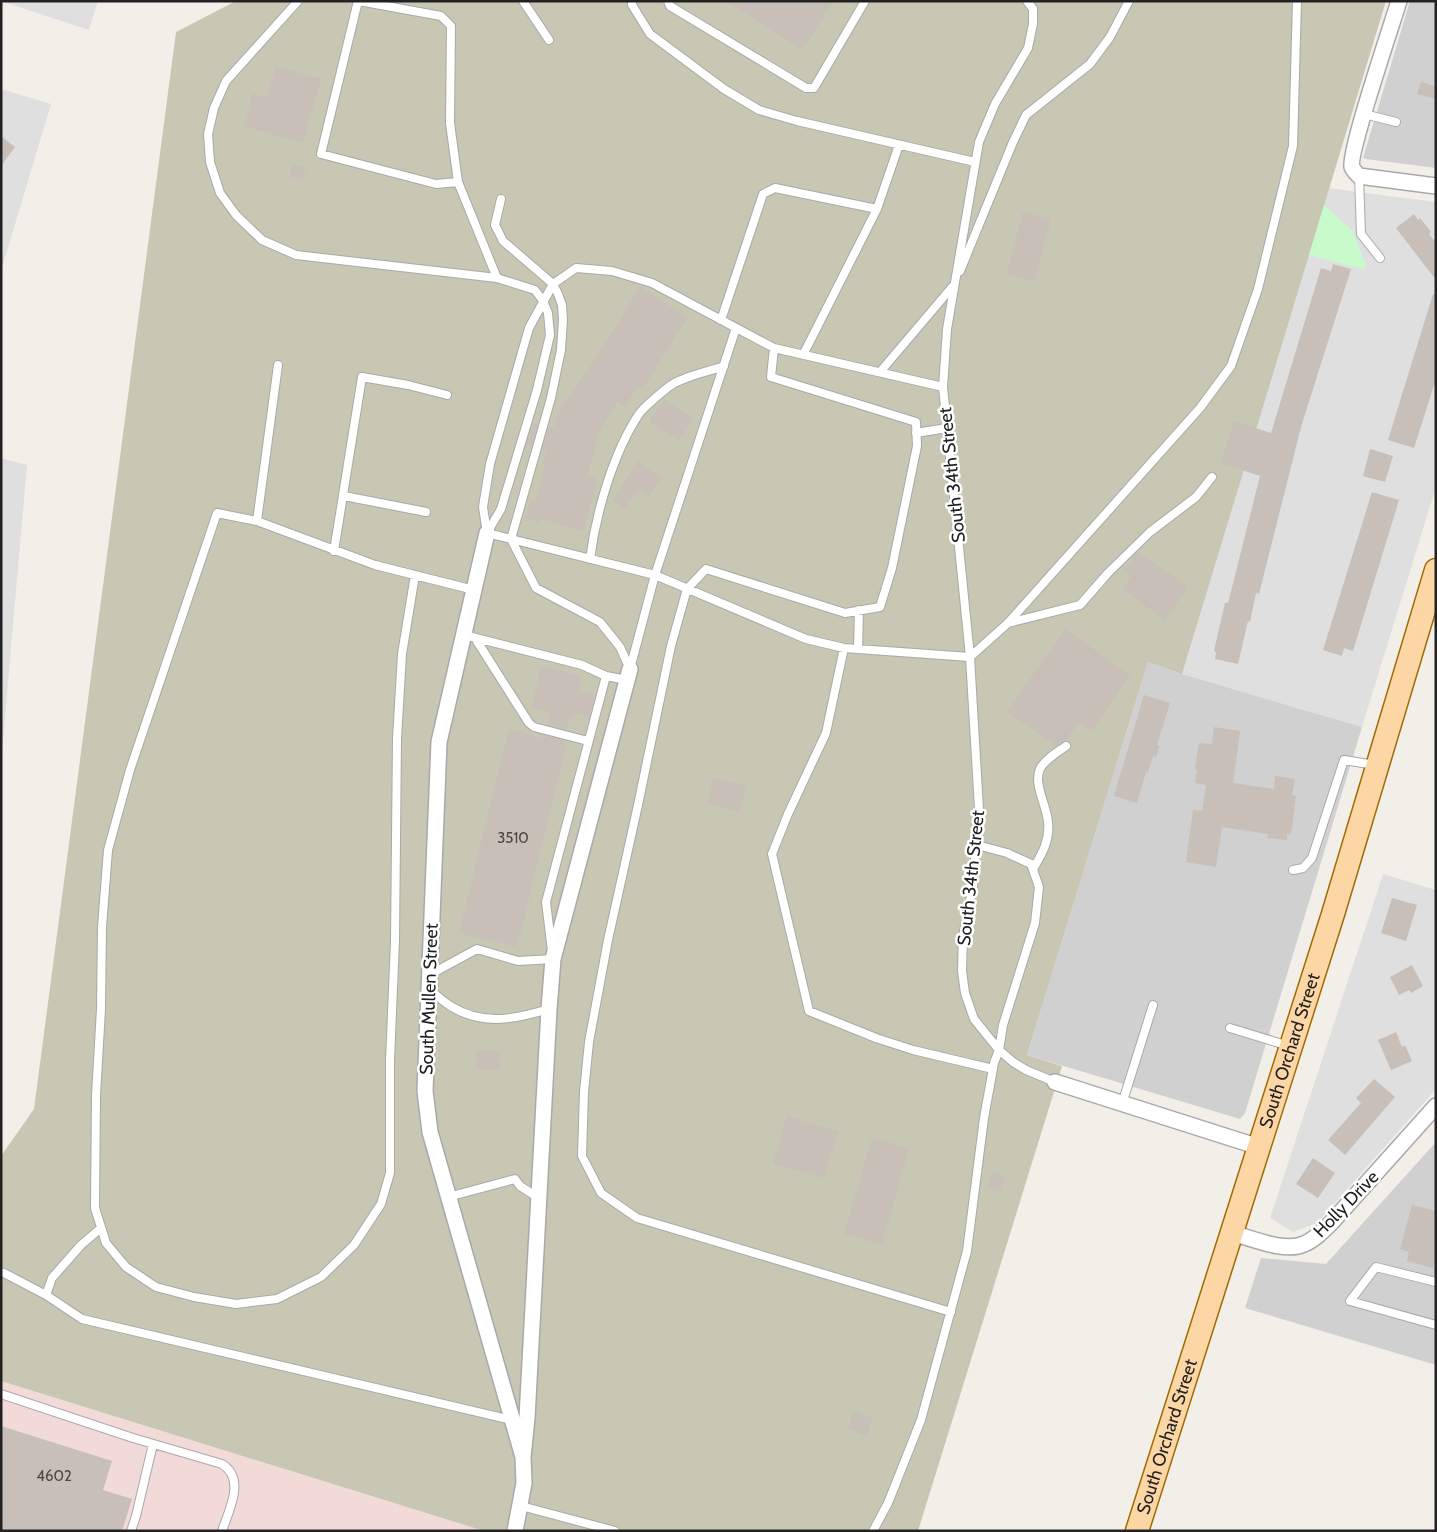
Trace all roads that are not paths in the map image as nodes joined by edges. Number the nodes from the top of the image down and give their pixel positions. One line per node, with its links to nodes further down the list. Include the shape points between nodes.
1 (298, 1): 22 (lane, via 226,81 214,108 208,134 210,162 220,193 236,215 262,240 296,255)
2 (358, 1): 17 (lane, via 441,16 451,26 450,123); 17 (lane, via 321,154 436,184)
3 (523, 1): 11 (lane)
4 (632, 1): 14 (lane, via 650,34 759,110)
5 (668, 1): 6 (lane, via 670,6 806,88 814,88)
6 (865, 1)
7 (1027, 1): 15 (lane, via 1033,9 1028,48 995,104 979,142)
8 (1129, 1): 24 (lane, via 1110,38 1090,64 1026,116)
9 (1297, 1): 51 (lane, via 1293,146 1258,289 1231,366 1200,408)
10 (1398, 1): 12 (street)
11 (549, 40)
12 (1364, 114): 13 (lane); 16 (street, via 1352,161 1352,168)
13 (1396, 122)
14 (899, 145): 15 (lane); 20 (lane)
15 (975, 162): 24 (lane)
16 (1359, 176): 18 (street); 21 (lane, via 1361,234)
17 (458, 182): 22 (lane)
18 (1436, 186)
19 (501, 199): 23 (lane, via 495,226 503,241)
20 (877, 209): 26 (lane, via 775,188 763,194); 29 (lane)
21 (1380, 258)
22 (497, 278): 25 (lane, via 535,290)
23 (553, 284): 25 (lane); 26 (lane, via 576,268 612,271 652,284); 42 (lane, via 562,305 561,350 551,398)
24 (954, 285): 32 (lane); 33 (lane, South 34th Street)
25 (543, 300): 41 (lane, via 529,328 490,464 482,507); 41 (lane, via 550,335 501,509)
26 (721, 320): 27 (lane)
27 (736, 328): 28 (lane); 31 (lane)
28 (774, 348): 29 (lane); 36 (lane, via 771,377 916,422)
29 (803, 355): 32 (lane)
30 (278, 365): 40 (lane)
31 (724, 366): 44 (lane, via 674,383 640,412 622,446 602,501); 47 (lane)
32 (880, 372): 33 (lane)
33 (943, 387): 35 (lane, South 34th Street)
34 (447, 395): 38 (lane, via 362,377)
35 (947, 428): 36 (lane); 55 (lane, South 34th Street)
36 (916, 433): 50 (lane, via 892,568 880,607)
37 (1212, 477): 51 (lane, via 1196,497 1150,532 1080,605)
38 (344, 496): 39 (lane); 43 (lane)
39 (426, 512)
40 (257, 521): 43 (lane); 79 (lane, via 217,512 130,770 108,850 96,1095 95,1208)
41 (487, 533): 42 (lane); 49 (street, South Mullen Street)
42 (511, 539): 44 (lane); 56 (lane, via 536,588 600,622 620,647)
43 (334, 551): 46 (lane)
44 (590, 559): 47 (lane)
45 (1436, 570): 60 (main road, South Orchard Street)
46 (415, 575): 49 (lane); 79 (lane, via 402,654 390,1060 390,1173 381,1204 354,1245 321,1277 277,1299 236,1304 156,1287 126,1267 106,1243)
47 (655, 575): 48 (lane); 56 (lane)
48 (687, 589): 50 (lane, via 706,569 845,613); 53 (lane, via 806,639); 84 (lane, via 671,646 589,1042 582,1156 601,1193 637,1218)
49 (474, 590): 52 (street, South Mullen Street)
50 (859, 610): 54 (lane)
51 (1008, 623): 55 (lane)
52 (469, 637): 57 (lane, via 582,665); 58 (lane, via 529,723); 65 (street, South Mullen Street, via 439,742)
53 (844, 648): 54 (lane); 72 (lane, via 826,733 772,854 809,1011 913,1050)
54 (858, 649): 55 (lane)
55 (970, 657): 61 (lane, South 34th Street, via 979,809)
56 (629, 675): 57 (lane); 64 (street, South Mullen Street)
57 (606, 676): 58 (lane)
58 (588, 742): 64 (lane, via 546,902)
59 (1066, 746): 62 (lane, via 1039,770 1038,780 1048,822 1047,839)
60 (1378, 765): 63 (lane, via 1344,760 1312,858 1303,868); 70 (main road, South Orchard Street)
61 (977, 845): 62 (lane, via 1007,853 1031,864); 71 (lane, South 34th Street, via 974,886 963,936 962,970 965,993 974,1019)
62 (1033, 869): 71 (lane, via 1040,887 1035,923 1003,1025)
63 (1293, 870)
64 (553, 959): 65 (lane, via 518,961 477,949); 68 (street, South Mullen Street)
65 (431, 974): 66 (street, South Mullen Street)
66 (430, 990): 68 (lane, via 451,1006 483,1018 515,1018); 77 (street, South Mullen Street, via 425,1091 430,1132)
67 (1153, 1005): 74 (lane)
68 (549, 1009): 78 (street, South Mullen Street)
69 (1230, 1028): 70 (lane)
70 (1291, 1046): 76 (main road, South Orchard Street)
71 (999, 1050): 72 (lane); 73 (lane, South 34th Street, via 1026,1070)
72 (993, 1069): 84 (lane, via 968,1251)
73 (1055, 1082): 74 (street, South 34th Street)
74 (1122, 1104): 76 (street, South 34th Street)
75 (1436, 1106): 80 (street, Holly Drive, via 1314,1238 1295,1247 1287,1247)
76 (1259, 1147): 80 (main road, South Orchard Street)
77 (448, 1197): 78 (lane, via 515,1179); 87 (street, South Mullen Street)
78 (539, 1198): 89 (street, South Mullen Street)
79 (101, 1228): 83 (lane, via 52,1278)
80 (1232, 1233): 96 (main road, South Orchard Street)
81 (4, 1273): 83 (lane)
82 (1436, 1282): 85 (lane, via 1376,1267 1350,1301)
83 (46, 1295): 87 (lane, via 82,1318)
84 (951, 1312): 95 (lane, via 921,1420 888,1503)
85 (1436, 1325)
86 (1, 1394): 88 (lane)
87 (512, 1420): 89 (street, South Mullen Street)
88 (153, 1444): 91 (lane); 92 (lane, via 217,1461 231,1470 234,1491)
89 (523, 1457): 90 (street, South Mullen Street)
90 (521, 1506): 93 (street, South Mullen Street); 94 (lane)
91 (131, 1531)
92 (222, 1531)
93 (515, 1531)
94 (615, 1531)
95 (873, 1531)
96 (1137, 1531)

